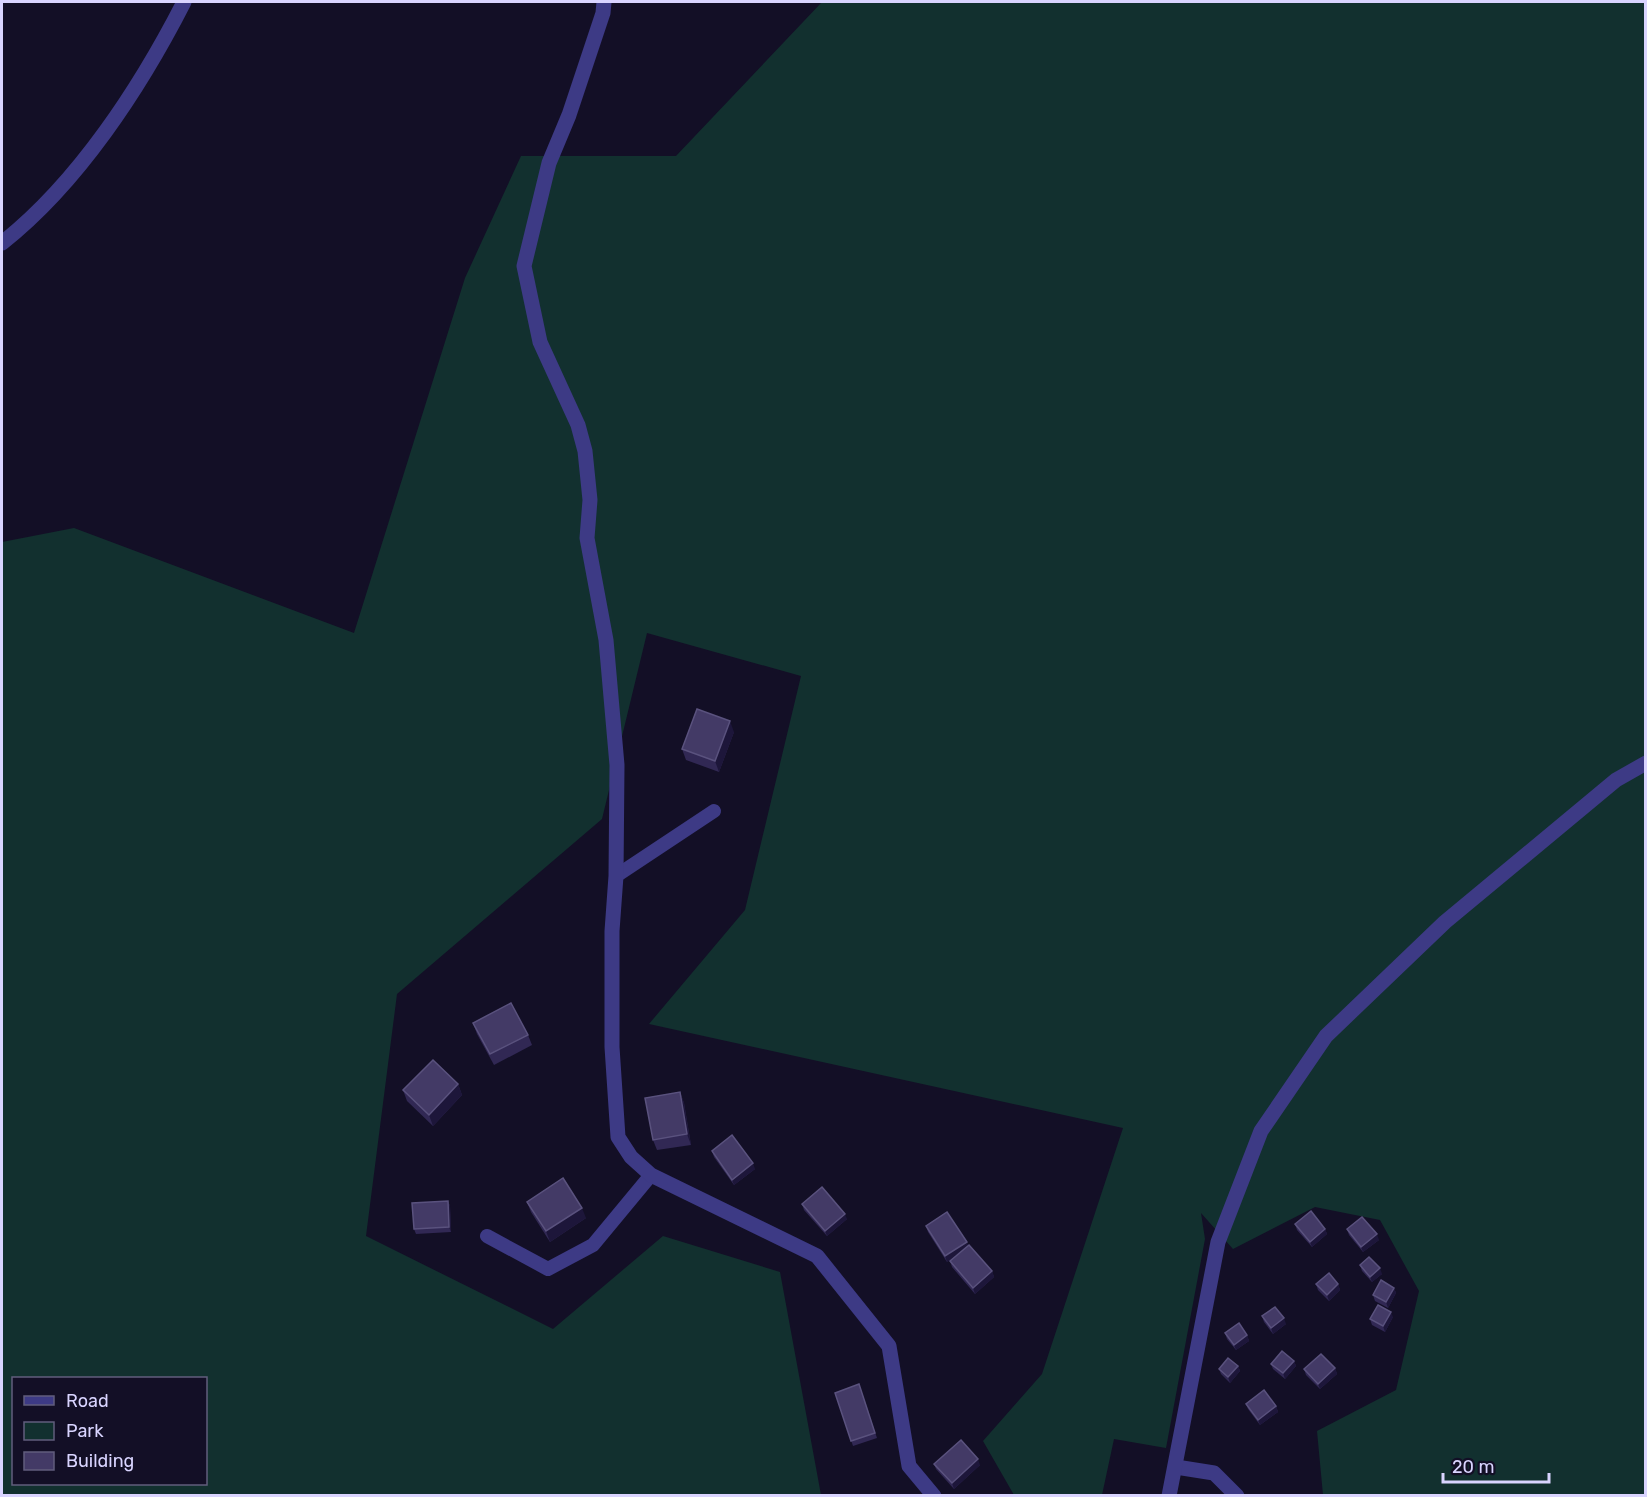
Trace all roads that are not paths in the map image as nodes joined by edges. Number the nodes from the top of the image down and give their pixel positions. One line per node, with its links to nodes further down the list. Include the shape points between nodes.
1 (184, 2): 3 (street, via 158,51 82,161 27,223)
2 (604, 2): 6 (street, via 569,115 549,162 524,266 540,342 578,425 585,451 590,500 587,538 606,640 617,765)
3 (2, 243)
4 (1646, 763): 9 (street, via 1616,780 1445,922 1326,1036 1261,1131 1218,1242)
5 (714, 811): 6 (lane)
6 (616, 876): 7 (street, via 612,1047 618,1137 631,1157)
7 (651, 1175): 8 (lane, via 594,1245 548,1269); 10 (street, via 817,1256 889,1346 909,1466)
8 (487, 1236)
9 (1176, 1467): 11 (street); 12 (street, via 1214,1473)
10 (934, 1496)
11 (1169, 1496)
12 (1237, 1496)

